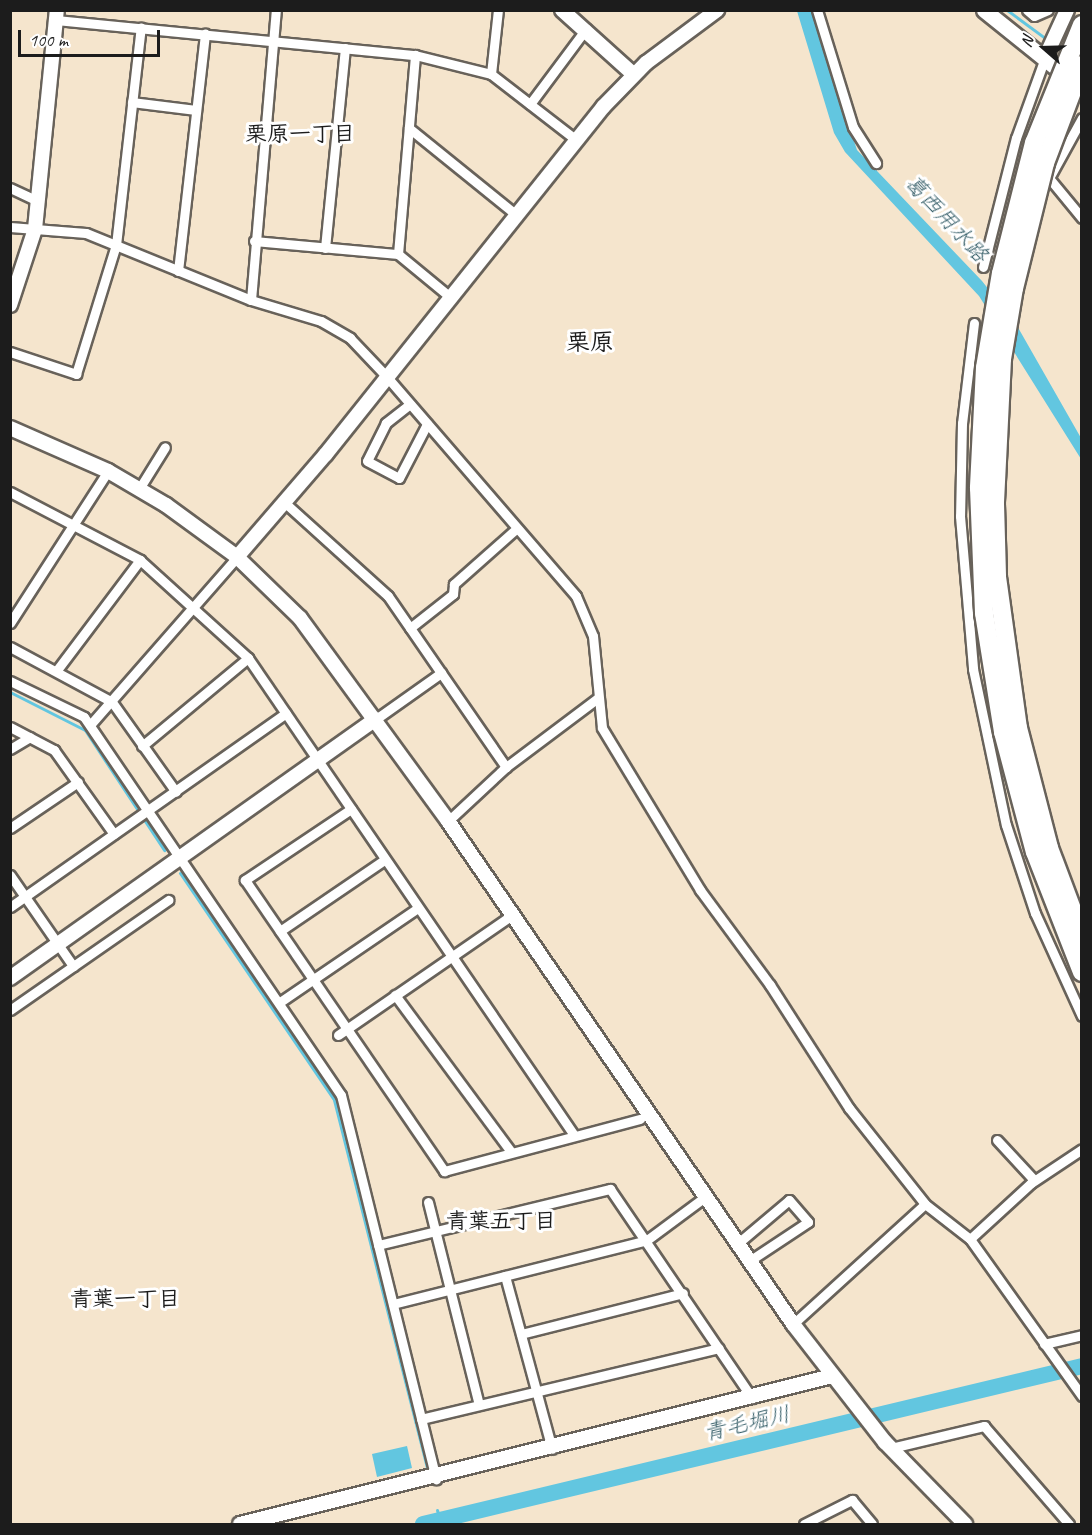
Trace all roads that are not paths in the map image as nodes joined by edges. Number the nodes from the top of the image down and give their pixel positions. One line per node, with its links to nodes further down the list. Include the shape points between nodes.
1 (276, 10): 15 (street)
2 (498, 10): 20 (street)
3 (562, 10): 13 (street)
4 (717, 10): 21 (street)
5 (817, 10): 29 (street, via 853,127)
6 (984, 10): 18 (main road)
7 (1027, 10): 8 (street, via 1034,16)
8 (1048, 10)
9 (1067, 10): 18 (street)
10 (57, 15): 12 (street); 31 (street)
11 (1082, 25): 99 (highway, bridge, via 1034,143 1001,273 985,368 979,498 984,613 1009,760 1050,896)
12 (141, 27): 14 (street); 23 (street)
13 (586, 29): 21 (street); 24 (street)
14 (205, 34): 15 (street); 25 (street)
15 (273, 40): 16 (street); 36 (street)
16 (345, 48): 17 (street); 38 (street)
17 (415, 55): 20 (street); 27 (street)
18 (1045, 58): 22 (main road); 40 (street, via 1016,138)
19 (1082, 65): 95 (highway, bridge, via 1045,162 1014,288 1002,359 995,504 997,577 1018,728 1049,848)
20 (491, 74): 24 (street)
21 (633, 74): 28 (street)
22 (1082, 88)
23 (132, 102): 25 (street); 37 (street)
24 (530, 104): 28 (street)
25 (196, 111): 41 (street)
26 (1082, 118): 33 (street, via 1049,178)
27 (408, 128): 32 (street); 39 (street)
28 (575, 140): 32 (street)
29 (876, 163)
30 (10, 188): 31 (street)
31 (38, 201): 35 (street)
32 (514, 213): 42 (street)
33 (1082, 218)
34 (10, 227): 35 (street)
35 (35, 229): 37 (street, via 86,233); 44 (street)
36 (254, 241): 38 (street); 43 (street)
37 (116, 244): 41 (street); 46 (street, via 76,374)
38 (325, 248): 39 (street)
39 (398, 254): 42 (street)
40 (983, 267)
41 (178, 271): 43 (street)
42 (449, 296): 47 (street)
43 (251, 300): 47 (street, via 321,321 350,338)
44 (10, 305)
45 (974, 323): 105 (street, via 962,423 960,516 973,669 1006,825 1051,952)
46 (10, 352)
47 (387, 377): 48 (street); 55 (street)
48 (410, 404): 49 (street); 49 (street, via 386,423 367,461 399,478)
49 (427, 424): 57 (street)
50 (10, 428): 52 (street)
51 (165, 447): 53 (street)
52 (108, 471): 53 (street); 56 (street)
53 (139, 489): 58 (street)
54 (10, 492): 56 (street)
55 (284, 502): 58 (street); 62 (street, via 388,596)
56 (76, 524): 59 (street); 61 (street)
57 (517, 528): 62 (street, via 454,584 453,594); 68 (street, via 576,596 593,636)
58 (237, 557): 60 (street); 71 (street, via 300,618)
59 (140, 560): 60 (street); 65 (street)
60 (195, 608): 64 (street); 69 (street)
61 (10, 623)
62 (410, 628): 66 (street)
63 (10, 647): 65 (street)
64 (248, 658): 70 (street); 75 (street)
65 (57, 670): 69 (street)
66 (441, 673): 71 (street); 78 (street)
67 (10, 681): 72 (street)
68 (598, 698): 78 (street); 116 (street, via 602,728 722,924 770,985 849,1108)
69 (112, 702): 72 (street); 75 (street)
70 (286, 713): 77 (street); 80 (street)
71 (376, 719): 77 (street); 83 (street)
72 (90, 725): 82 (street)
73 (10, 727): 74 (street)
74 (30, 737): 76 (street); 79 (street, via 54,750)
75 (142, 746): 80 (street)
76 (10, 749)
77 (318, 761): 81 (street); 86 (street)
78 (506, 768): 83 (street)
79 (78, 782): 84 (street); 85 (street)
80 (176, 792): 82 (street)
81 (351, 809): 87 (street); 94 (street, via 245,880)
82 (149, 811): 85 (street); 86 (street)
83 (448, 821): 93 (street)
84 (10, 828)
85 (114, 834): 89 (street)
86 (181, 857): 96 (street); 103 (street)
87 (384, 860): 92 (street); 94 (street)
88 (10, 875): 89 (street)
89 (25, 896): 91 (street); 96 (street)
90 (168, 900): 98 (street)
91 (10, 906)
92 (418, 908): 97 (street); 101 (street)
93 (512, 915): 97 (street); 114 (street)
94 (280, 931): 101 (street)
95 (1082, 936)
96 (58, 945): 98 (street); 100 (street)
97 (452, 956): 102 (street); 109 (street)
98 (73, 966): 104 (street)
99 (1082, 972)
100 (10, 978)
101 (314, 980): 103 (street); 106 (street)
102 (395, 995): 106 (street); 112 (street)
103 (280, 1002): 121 (street, via 341,1095)
104 (10, 1010)
105 (1082, 1016)
106 (347, 1029): 107 (street); 112 (street, via 444,1170)
107 (338, 1035)
108 (640, 1119): 109 (street)
109 (574, 1135): 112 (street)
110 (997, 1140): 113 (street)
111 (1082, 1149): 113 (street)
112 (511, 1152)
113 (1034, 1180): 118 (street)
114 (705, 1197): 119 (street); 120 (street)
115 (428, 1202): 117 (street)
116 (925, 1204): 118 (street); 127 (street)
117 (435, 1231): 119 (street, via 610,1188); 121 (street); 124 (street)
118 (969, 1239): 130 (street)
119 (647, 1240): 123 (street); 125 (street)
120 (737, 1244): 122 (street); 122 (street, via 789,1200 808,1222)
121 (378, 1245): 126 (street)
122 (749, 1261): 127 (street)
123 (505, 1276): 124 (street); 128 (street)
124 (450, 1289): 126 (street); 136 (street)
125 (682, 1293): 128 (street); 131 (street)
126 (393, 1304): 137 (street)
127 (793, 1324): 132 (street)
128 (521, 1334): 133 (street)
129 (1082, 1335): 130 (street)
130 (1045, 1345): 134 (street)
131 (718, 1348): 133 (street); 135 (street)
132 (832, 1376): 135 (street); 138 (street)
133 (536, 1392): 136 (street); 139 (street)
134 (1081, 1396)
135 (752, 1398): 139 (street)
136 (479, 1405): 137 (street)
137 (421, 1419): 140 (street)
138 (888, 1445): 144 (street); 145 (street, via 984,1425)
139 (552, 1449): 140 (street)
140 (436, 1479): 141 (street)
141 (240, 1524)
142 (804, 1524): 143 (street, via 852,1500)
143 (872, 1524)
144 (965, 1524)
145 (1069, 1524)

